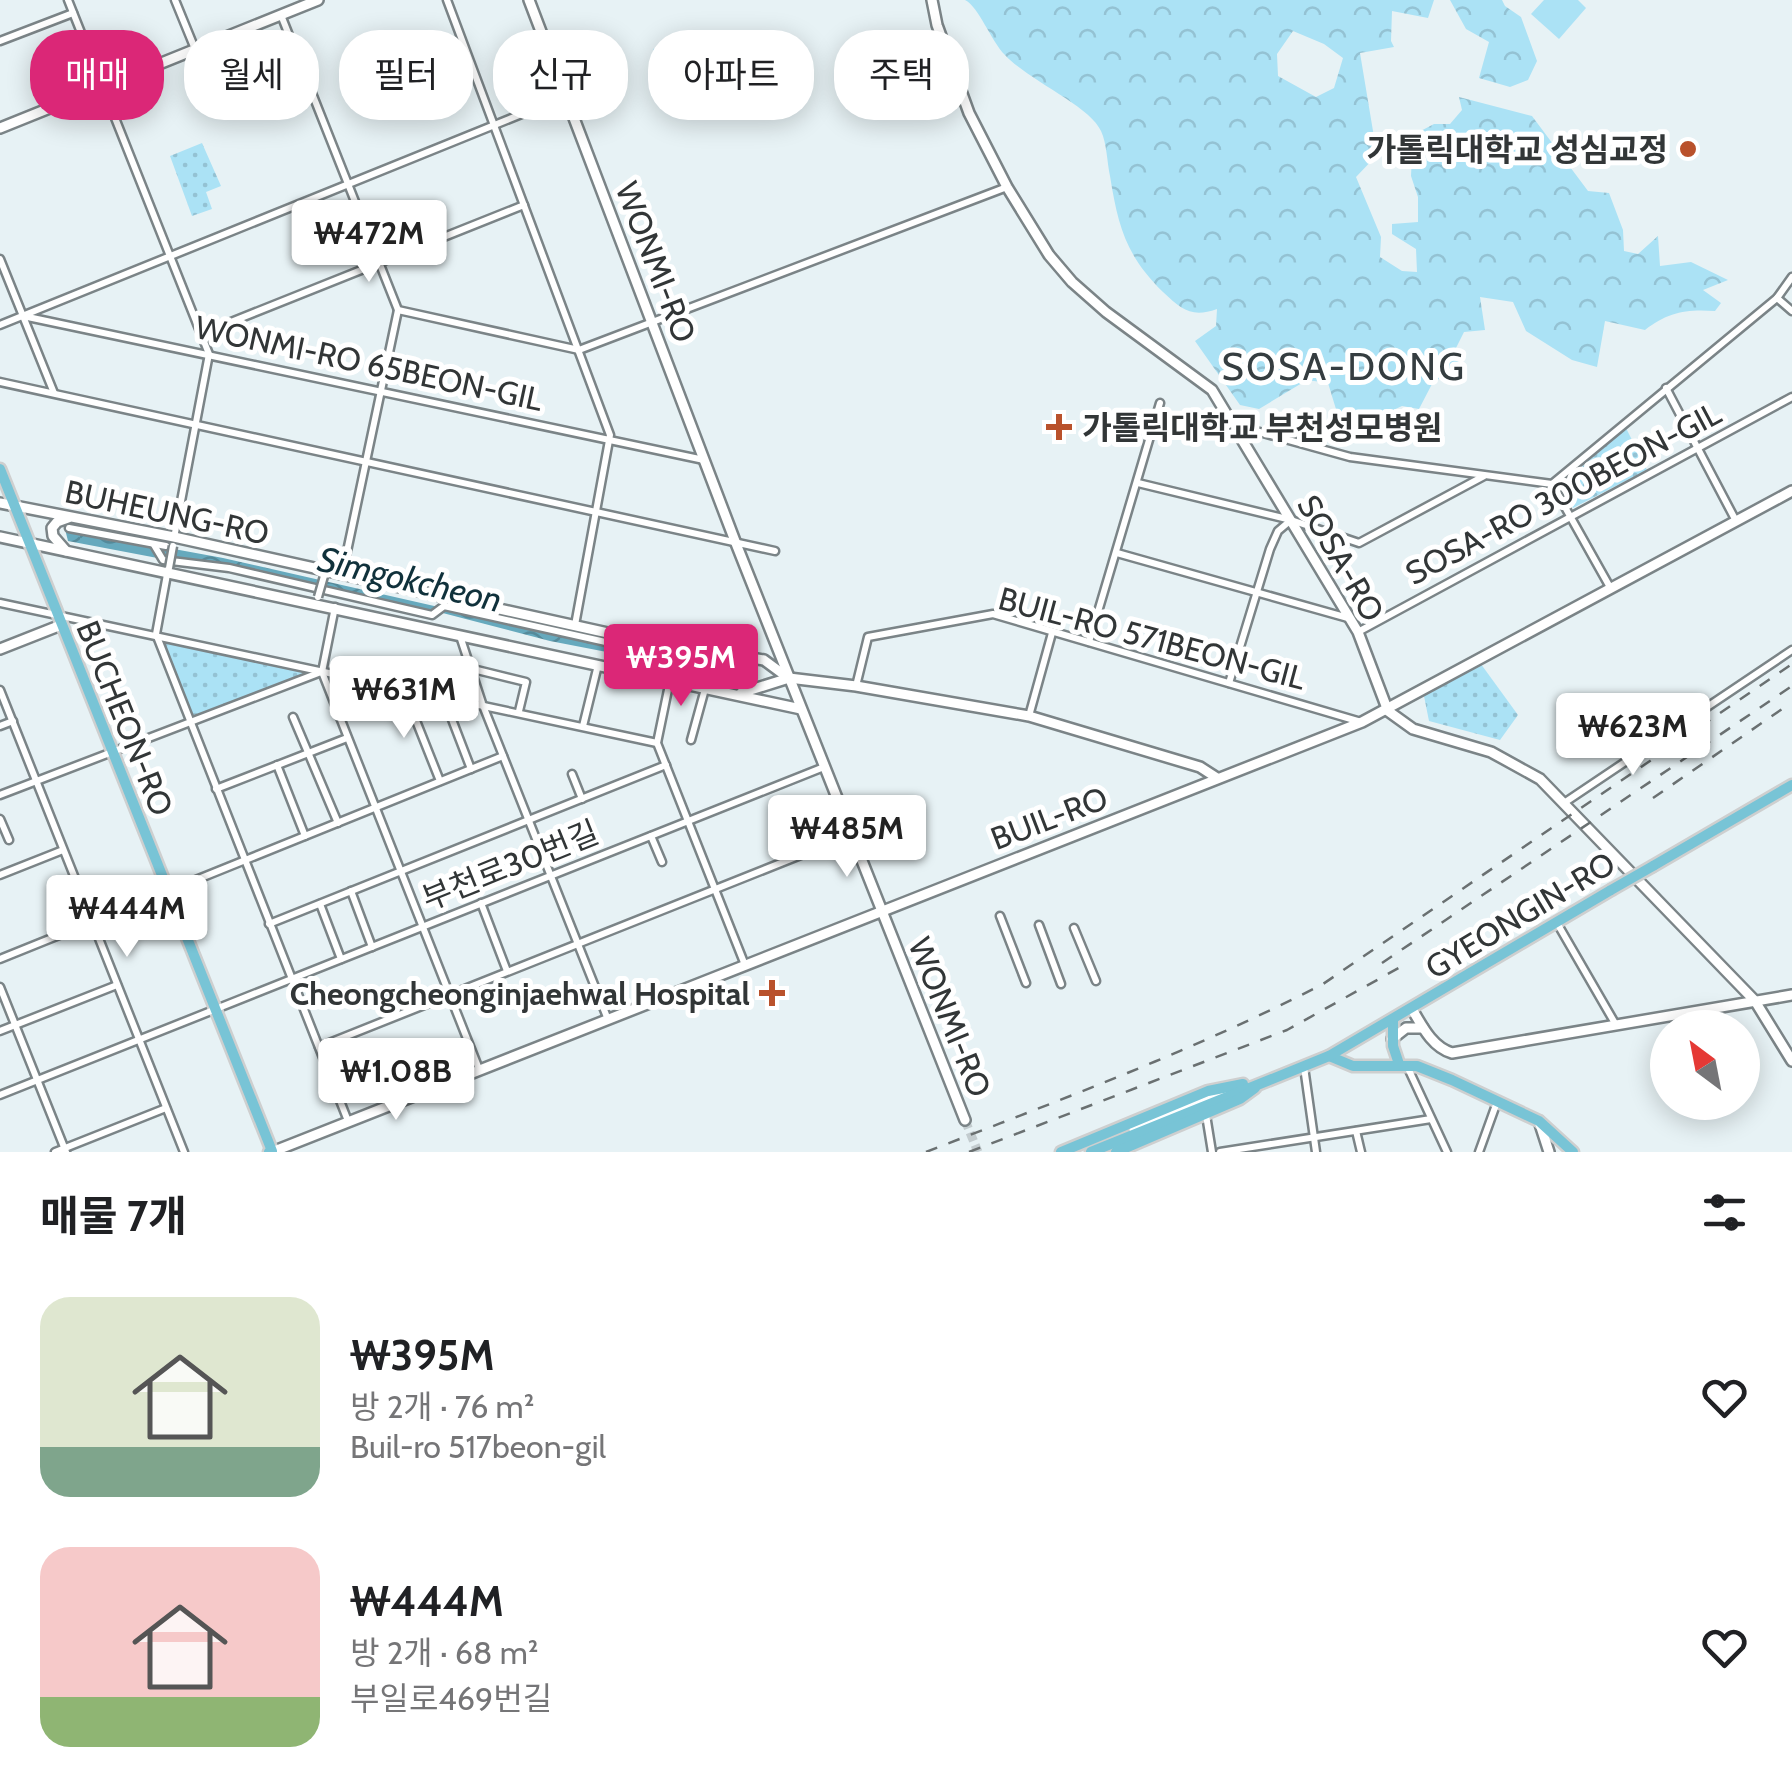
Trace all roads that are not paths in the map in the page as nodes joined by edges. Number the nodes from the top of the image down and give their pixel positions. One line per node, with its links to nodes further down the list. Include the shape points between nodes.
1 (68, 0): 7 (street)
2 (176, 0): 10 (street)
3 (318, 0): 8 (street)
4 (447, 0): 18 (street)
5 (529, 0): 12 (street, WONMI-RO)
6 (932, 0): 21 (street, SOSA-RO, via 969,113)
7 (73, 13): 9 (street); 13 (street)
8 (281, 15): 11 (street); 20 (street)
9 (80, 30)
10 (188, 30)
11 (243, 30)
12 (541, 30)
13 (0, 41)
14 (30, 116): 19 (street)
15 (116, 120): 23 (street)
16 (507, 120): 18 (street)
17 (575, 120): 31 (street, WONMI-RO)
18 (492, 126): 20 (street); 22 (street)
19 (0, 128)
20 (348, 184): 23 (street); 25 (street)
21 (1007, 188): 31 (street); 58 (street, SOSA-RO, via 1072,282 1212,390)
22 (524, 206): 25 (street); 34 (street)
23 (170, 255): 30 (street); 33 (street)
24 (0, 259): 30 (street)
25 (380, 261): 28 (street); 33 (street)
26 (1792, 276): 27 (street)
27 (1777, 298): 29 (street); 37 (street)
28 (398, 310): 34 (street); 38 (street)
29 (1792, 311)
30 (23, 316): 32 (street); 35 (street, WONMI-RO 65BEON-GIL); 39 (street)
31 (652, 322): 34 (street); 46 (street, WONMI-RO)
32 (0, 325)
33 (202, 334): 35 (street)
34 (579, 350): 44 (street)
35 (209, 354): 38 (street, WONMI-RO 65BEON-GIL); 43 (street)
36 (0, 382): 39 (street)
37 (1666, 388): 45 (street); 51 (street)
38 (380, 390): 44 (street, WONMI-RO 65BEON-GIL); 47 (street)
39 (54, 394): 43 (street)
40 (1792, 398): 45 (street, SOSA-RO 300BEON-GIL)
41 (1160, 402): 50 (street)
42 (1206, 417): 49 (street, bridge, via 1350,458)
43 (196, 424): 47 (street); 62 (street)
44 (612, 441): 46 (street, WONMI-RO 65BEON-GIL); 55 (street)
45 (1698, 447): 57 (street, SOSA-RO 300BEON-GIL); 59 (street)
46 (704, 460): 63 (street, WONMI-RO)
47 (366, 461): 55 (street); 72 (street)
48 (0, 469): 54 (main road, BUCHEON-RO)
49 (1485, 475): 51 (street); 58 (street, via 1359,543)
50 (1138, 483): 58 (street); 69 (street)
51 (1552, 484): 57 (street)
52 (1792, 492): 59 (street, BUIL-RO)
53 (0, 503): 54 (street, BUHEUNG-RO)
54 (14, 506): 56 (street, BUHEUNG-RO); 64 (main road, BUCHEON-RO)
55 (598, 511): 63 (street); 80 (street)
56 (71, 516): 62 (street, BUHEUNG-RO); 68 (street, via 52,528)
57 (1571, 516): 73 (street); 81 (street, SOSA-RO 300BEON-GIL)
58 (1291, 520): 74 (street, via 1278,531); 78 (street, SOSA-RO)
59 (1737, 522): 73 (street, BUIL-RO)
60 (70, 528): 65 (street)
61 (0, 537): 64 (street, BUHEUNG-RO)
62 (174, 537): 70 (street, bridge); 71 (street, BUHEUNG-RO)
63 (735, 541): 67 (street); 94 (street, WONMI-RO)
64 (28, 544): 68 (street, BUHEUNG-RO); 79 (main road, BUCHEON-RO)
65 (154, 545): 66 (street); 89 (street, via 163,560 229,568 432,615 444,606 655,654 736,665)
66 (166, 546)
67 (775, 551)
68 (66, 552): 70 (street, BUHEUNG-RO)
69 (1117, 553): 74 (street); 86 (street)
70 (168, 571): 75 (street, BUHEUNG-RO); 82 (street)
71 (324, 574): 72 (street, BUHEUNG-RO); 75 (street, bridge)
72 (342, 575): 80 (street, BUHEUNG-RO)
73 (1611, 590): 106 (street, BUIL-RO)
74 (1258, 594): 78 (street); 96 (street)
75 (317, 600): 77 (street, BUHEUNG-RO)
76 (0, 603): 79 (street)
77 (335, 607): 84 (street, BUHEUNG-RO); 93 (street)
78 (1348, 618): 81 (street, SOSA-RO)
79 (60, 620): 82 (street); 87 (street); 117 (main road, BUCHEON-RO)
80 (575, 626): 85 (street, BUHEUNG-RO)
81 (1358, 632): 106 (street, SOSA-RO)
82 (156, 634): 93 (street); 111 (street)
83 (1052, 634): 86 (street, BUIL-RO 571BEON-GIL); 97 (street, BUIL-RO 571BEON-GIL, via 993,614 868,637); 107 (street)
84 (460, 635): 90 (street, BUHEUNG-RO); 92 (street)
85 (634, 642): 91 (street, bridge); 94 (street, BUHEUNG-RO, via 764,660)
86 (1089, 642): 96 (street, BUIL-RO 571BEON-GIL)
87 (0, 649)
88 (1792, 650): 132 (street)
89 (738, 659)
90 (598, 664): 91 (street, BUHEUNG-RO); 113 (street)
91 (629, 667): 95 (street, BUHEUNG-RO)
92 (469, 668): 103 (street); 105 (street, via 526,682)
93 (322, 672): 98 (street); 111 (street); 114 (street)
94 (789, 678): 97 (street, BUHEUNG-RO); 101 (street, BUHEUNG-RO); 104 (street, WONMI-RO)
95 (670, 680): 99 (street, BUHEUNG-RO); 116 (street)
96 (1230, 683): 110 (street, BUIL-RO 571BEON-GIL)
97 (856, 686): 107 (street, BUHEUNG-RO)
98 (402, 687): 102 (street); 127 (street)
99 (705, 688): 101 (street, BUHEUNG-RO); 115 (street)
100 (0, 690): 109 (street)
101 (736, 694): 104 (street, BUHEUNG-RO)
102 (442, 695): 103 (street); 123 (street)
103 (482, 703): 105 (street); 119 (street)
104 (801, 709): 122 (street, WONMI-RO)
105 (518, 711): 113 (street)
106 (1388, 711): 110 (street, BUIL-RO); 132 (street, via 1413,729 1523,768)
107 (1029, 716): 125 (street, BUHEUNG-RO, via 1200,767)
108 (293, 718): 118 (street)
109 (12, 721): 112 (street); 126 (street)
110 (1362, 722): 125 (street, BUIL-RO)
111 (191, 723): 117 (street); 129 (street)
112 (0, 726)
113 (583, 726): 116 (street)
114 (348, 738): 118 (street); 133 (street)
115 (691, 740)
116 (658, 742): 120 (street)
117 (112, 752): 126 (street); 150 (main road, BUCHEON-RO)
118 (308, 753): 121 (street); 137 (street)
119 (504, 756): 123 (street); 135 (street)
120 (666, 765): 131 (street); 136 (street)
121 (277, 766): 129 (street); 139 (street)
122 (824, 767): 136 (street, 부천로30번길); 138 (street, WONMI-RO)
123 (471, 769): 127 (street)
124 (572, 774): 131 (street)
125 (1216, 778): 153 (street, BUIL-RO)
126 (36, 781): 130 (street); 142 (street)
127 (440, 781): 133 (street)
128 (1792, 785): 156 (main road, GYEONGIN-RO, bridge)
129 (216, 790): 143 (street)
130 (0, 795)
131 (582, 799): 135 (street)
132 (1564, 802): 175 (street)
133 (374, 808): 137 (street); 145 (street)
134 (0, 819): 141 (street)
135 (529, 820): 145 (street); 147 (street)
136 (688, 821): 140 (street, 부천로30번길); 148 (street)
137 (338, 823): 139 (street)
138 (851, 835): 148 (street); 153 (street, WONMI-RO)
139 (305, 836): 143 (street)
140 (651, 836): 144 (street); 147 (street, 부천로30번길)
141 (8, 840)
142 (62, 850): 146 (street); 155 (street)
143 (244, 860): 150 (street); 157 (street)
144 (662, 862)
145 (400, 872): 149 (street); 159 (street)
146 (0, 875)
147 (551, 875): 151 (street, 부천로30번길); 161 (street)
148 (715, 889): 161 (street); 165 (street)
149 (351, 891): 152 (street); 162 (street)
150 (168, 892): 155 (street); 177 (main road, BUCHEON-RO)
151 (481, 903): 159 (street, 부천로30번길); 166 (street)
152 (320, 904): 157 (street); 164 (street)
153 (880, 910): 165 (street, BUIL-RO); 200 (street, WONMI-RO)
154 (1000, 916): 169 (street)
155 (92, 922): 163 (street); 171 (street)
156 (1557, 923): 176 (main road, GYEONGIN-RO); 181 (street)
157 (270, 924): 167 (street)
158 (1039, 925): 170 (street)
159 (422, 927): 162 (street, 부천로30번길); 173 (street)
160 (1074, 928): 168 (street)
161 (578, 942): 166 (street); 178 (street)
162 (372, 947): 164 (street, 부천로30번길)
163 (0, 958)
164 (341, 959): 167 (street, 부천로30번길)
165 (744, 964): 178 (street, BUIL-RO)
166 (507, 971): 173 (street)
167 (292, 979): 177 (street, 부천로30번길); 186 (street)
168 (1096, 981)
169 (1026, 984)
170 (1060, 984)
171 (118, 985): 180 (street); 184 (street)
172 (0, 987): 180 (street)
173 (449, 995): 186 (street); 191 (street)
174 (1792, 995): 175 (street)
175 (1754, 1001): 181 (street); 188 (street)
176 (1412, 1009): 179 (main road, GYEONGIN-RO); 182 (street)
177 (215, 1010): 184 (street, 부천로30번길); 208 (main road, BUCHEON-RO)
178 (607, 1017): 191 (street, BUIL-RO)
179 (1393, 1020): 185 (main road); 187 (main road, GYEONGIN-RO)
180 (15, 1025): 183 (street); 193 (street)
181 (1616, 1025): 182 (street, via 1452,1053)
182 (1423, 1028): 185 (street, via 1406,1028)
183 (0, 1031)
184 (139, 1040): 193 (street, 부천로30번길); 197 (street)
185 (1392, 1040): 189 (main road)
186 (320, 1048): 201 (street)
187 (1329, 1056): 189 (main road, via 1353,1066); 190 (main road, GYEONGIN-RO)
188 (1792, 1061)
189 (1403, 1064): 196 (main road); 199 (street)
190 (1304, 1066): 192 (main road, GYEONGIN-RO); 204 (street)
191 (478, 1069): 201 (street, BUIL-RO)
192 (1269, 1078): 194 (main road, GYEONGIN-RO); 198 (main road, GYEONGIN-RO); 211 (main road, GYEONGIN-RO)
193 (37, 1080): 195 (street, 부천로30번길); 205 (street)
194 (1242, 1084): 209 (main road, GYEONGIN-RO, via 1208,1091); 210 (street)
195 (0, 1095)
196 (1498, 1100): 202 (main road); 218 (street)
197 (166, 1108): 205 (street); 207 (street)
198 (1206, 1114): 212 (main road, GYEONGIN-RO); 213 (street)
199 (1431, 1119): 203 (street); 217 (street)
200 (965, 1120)
201 (348, 1121): 208 (street, BUIL-RO)
202 (1539, 1121): 219 (street); 220 (main road)
203 (1356, 1131): 204 (street); 216 (street)
204 (1314, 1137): 214 (street); 215 (street)
205 (65, 1150): 206 (street)
206 (55, 1152)
207 (184, 1152)
208 (271, 1152)
209 (1061, 1152)
210 (1083, 1152)
211 (1091, 1152)
212 (1116, 1152)
213 (1212, 1152)
214 (1220, 1152)
215 (1316, 1152)
216 (1361, 1152)
217 (1446, 1152)
218 (1479, 1152)
219 (1549, 1152)
220 (1573, 1152)

